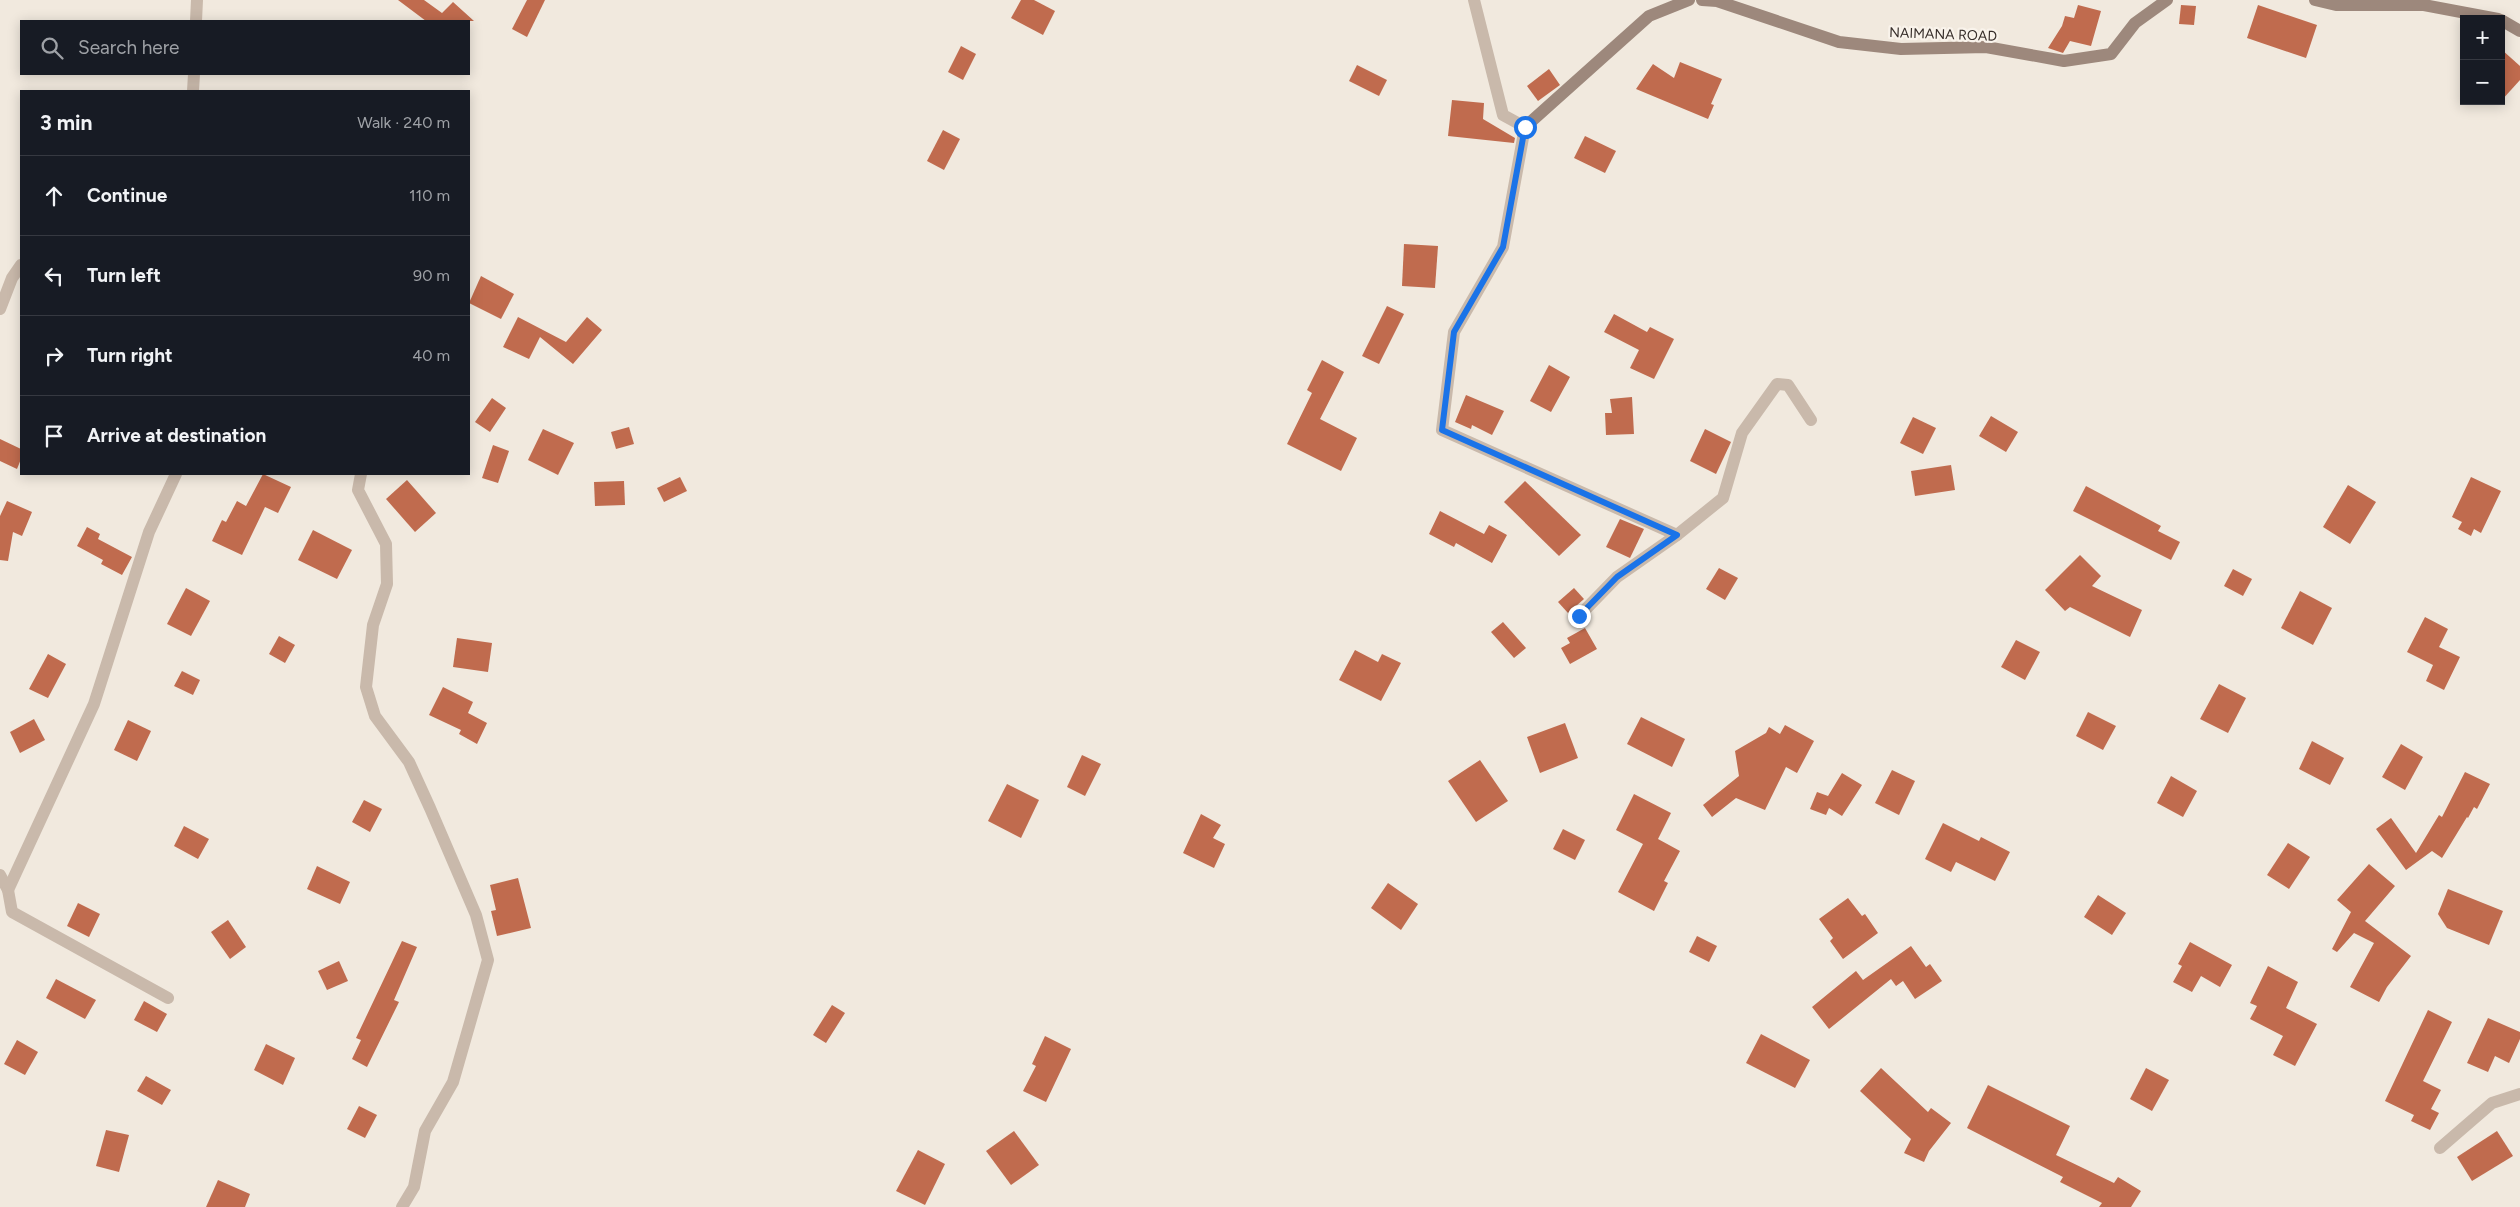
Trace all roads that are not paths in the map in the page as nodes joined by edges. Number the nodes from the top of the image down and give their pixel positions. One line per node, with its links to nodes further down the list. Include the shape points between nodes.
1 (197, 0): 8 (street)
2 (1474, 0): 13 (street, via 1503,115)
3 (1689, 0): 13 (street, via 1649,16)
4 (1702, 0): 5 (street, NAIMANA ROAD, via 1717,1 1839,42 1901,49 1986,47 2064,61 2111,54 2135,23)
5 (2167, 0)
6 (2316, 0): 7 (street, via 2336,5 2424,5)
7 (2475, 15)
8 (196, 20)
9 (2505, 23): 10 (street)
10 (2520, 31)
11 (194, 75): 12 (street)
12 (193, 90)
13 (1525, 127): 19 (street, via 1503,247 1454,332 1442,430)
14 (20, 266): 15 (street)
15 (0, 309)
16 (1811, 420): 19 (street, via 1788,385 1776,384 1742,433 1723,498)
17 (176, 475): 22 (street, via 149,532 94,704)
18 (361, 475): 26 (street, via 358,490 386,544 387,584 373,625 366,687 375,716 409,762 430,808 476,915 488,960 453,1082 424,1131 414,1187)
19 (1677, 535): 20 (street, via 1617,577)
20 (1579, 616)
21 (0, 875): 22 (street)
22 (8, 890): 23 (street, via 12,912)
23 (168, 998)
24 (2520, 1094): 25 (street, via 2492,1103)
25 (2440, 1148)
26 (402, 1207)

